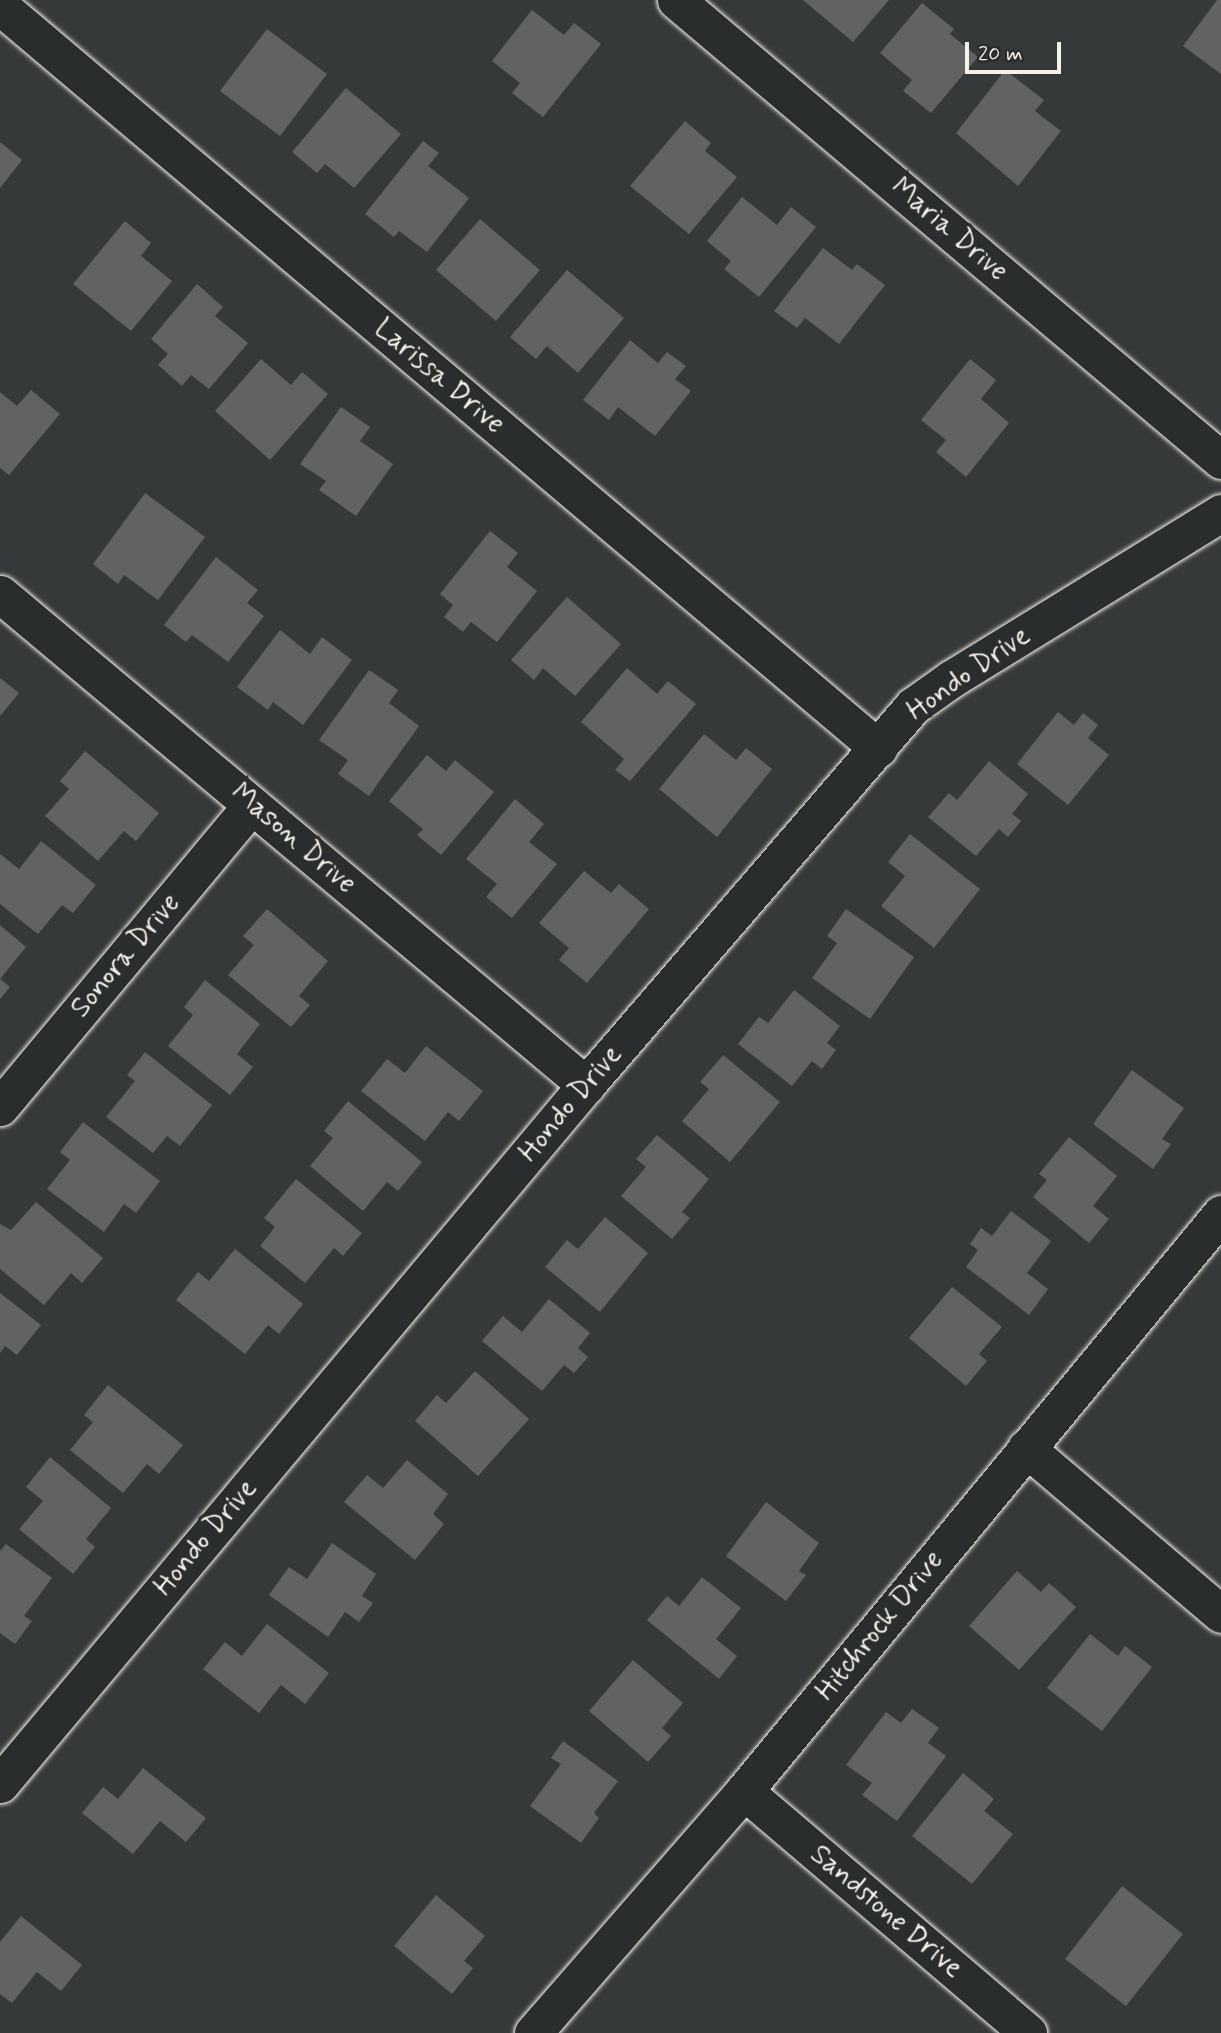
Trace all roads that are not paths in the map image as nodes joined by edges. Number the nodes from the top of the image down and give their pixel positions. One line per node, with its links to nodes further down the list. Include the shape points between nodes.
1 (676, 0): 3 (street, Maria Drive)
2 (0, 6): 6 (street, Larissa Drive)
3 (1221, 460)
4 (1221, 513): 6 (street, Hondo Drive, via 951,679 913,706)
5 (0, 594): 7 (street, Mason Drive)
6 (878, 748): 8 (street, Hondo Drive)
7 (253, 805): 8 (street, Mason Drive); 9 (street, Sonora Drive)
8 (586, 1085): 13 (street, Hondo Drive)
9 (0, 1107)
10 (1221, 1214): 11 (street, Hitchrock Drive)
11 (1026, 1448): 12 (street); 14 (street, Hitchrock Drive)
12 (1221, 1614)
13 (0, 1784)
14 (744, 1791): 15 (street, Hitchrock Drive); 16 (street, Sandstone Drive)
15 (533, 2033)
16 (1028, 2033)

